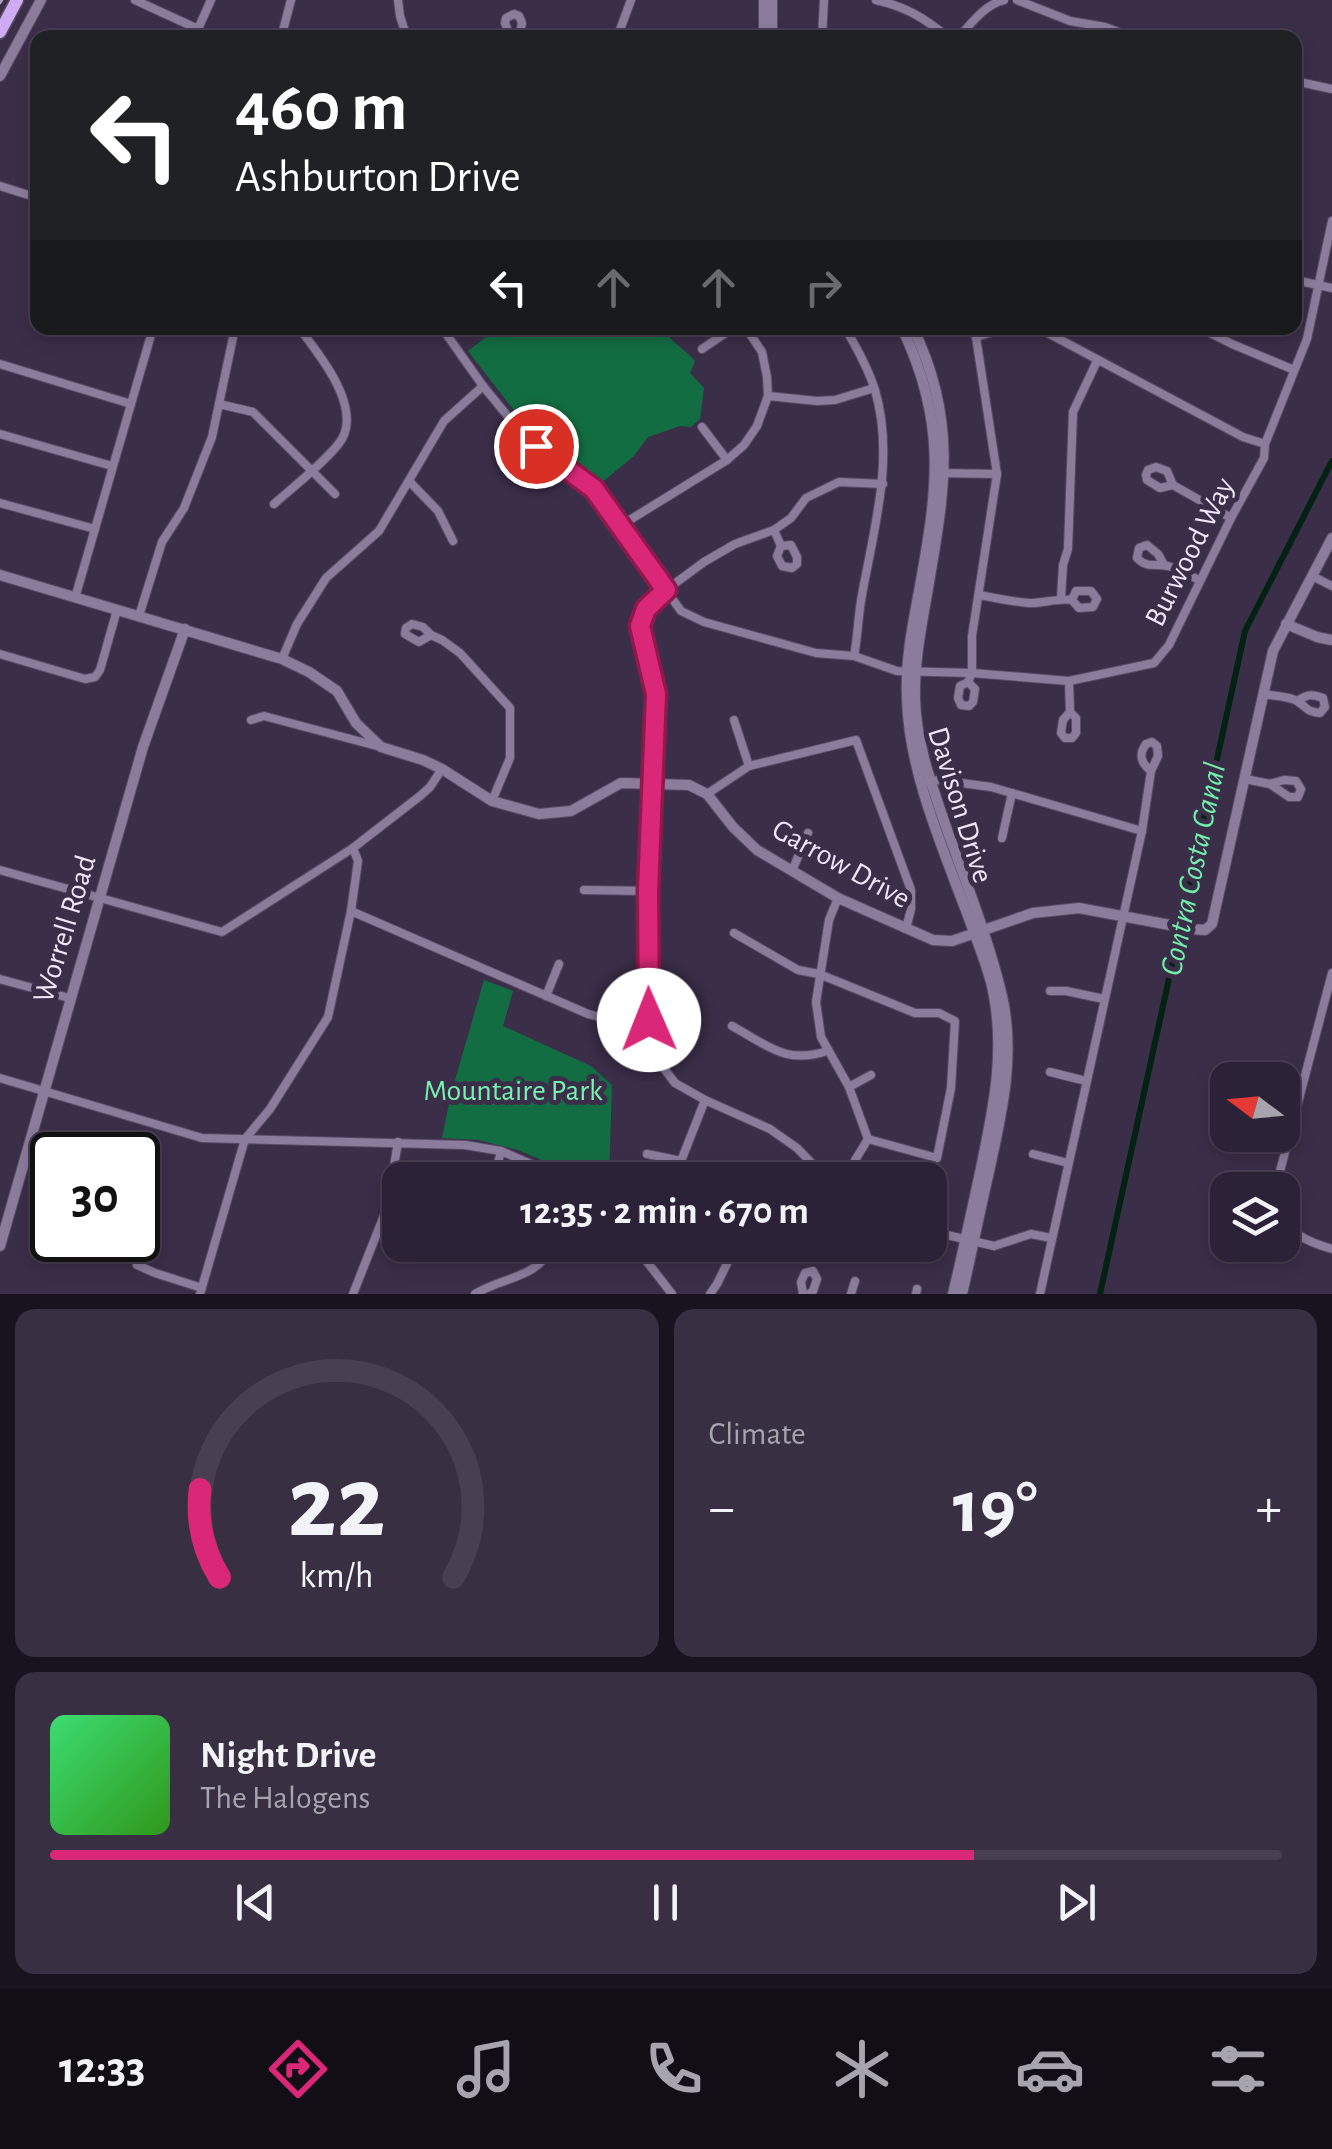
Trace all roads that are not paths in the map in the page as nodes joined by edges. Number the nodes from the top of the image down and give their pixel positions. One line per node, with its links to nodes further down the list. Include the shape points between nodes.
1 (17, 0): 27 (highway)
2 (41, 0): 28 (street)
3 (135, 0): 15 (street)
4 (210, 0): 15 (street)
5 (292, 0): 16 (street)
6 (398, 0): 17 (street)
7 (631, 0): 20 (street)
8 (764, 0): 21 (street)
9 (772, 0): 22 (street)
10 (824, 0): 23 (street)
11 (876, 0): 14 (street)
12 (1004, 0): 25 (street)
13 (1017, 0): 26 (street)
14 (904, 3): 24 (street)
15 (198, 29)
16 (283, 30)
17 (404, 30)
18 (508, 30): 19 (street, via 506,18 514,14)
19 (521, 30)
20 (620, 30)
21 (764, 30)
22 (772, 30)
23 (822, 30)
24 (939, 30)
25 (965, 30)
26 (1113, 30)
27 (0, 32)
28 (0, 76)
29 (1302, 82): 30 (street)
30 (1332, 89)
31 (0, 186): 32 (street)
32 (30, 195)
33 (1332, 220): 35 (street, Burwood Way)
34 (1302, 282): 35 (street)
35 (1319, 286): 36 (street); 52 (street, Burwood Way)
36 (1332, 288)
37 (151, 335): 56 (street)
38 (234, 335): 57 (street)
39 (305, 335): 63 (street, via 348,417 342,438)
40 (447, 335): 53 (street, Burwood Way)
41 (723, 335): 49 (street)
42 (751, 335): 55 (street, via 762,352)
43 (850, 335): 54 (street)
44 (905, 335): 64 (street, Davison Drive, via 924,379)
45 (916, 335): 64 (street, Davison Drive, via 944,428)
46 (973, 335): 65 (street)
47 (1049, 335): 50 (street)
48 (1214, 335): 52 (street)
49 (702, 349)
50 (1097, 361): 60 (street); 87 (street, via 1072,412)
51 (0, 364): 56 (street)
52 (1294, 370): 60 (street, Burwood Way)
53 (483, 386): 66 (street, via 444,421); 73 (street, Burwood Way, via 536,446 594,489)
54 (874, 388): 55 (street, via 835,400); 67 (street)
55 (768, 396): 61 (street, via 750,436)
56 (131, 404): 62 (street)
57 (219, 404): 63 (street, via 253,412); 90 (street, via 212,437 184,508 162,542)
58 (702, 427): 61 (street)
59 (0, 434): 62 (street)
60 (1265, 444): 72 (street, Burwood Way)
61 (727, 460): 73 (street)
62 (112, 466): 74 (street)
63 (312, 471): 69 (street); 71 (street)
64 (940, 473): 65 (street); 98 (street, Davison Drive, via 937,534)
65 (997, 474): 85 (street)
66 (409, 481): 77 (street, via 438,511); 97 (street, via 379,531 326,578)
67 (883, 484): 75 (street, via 838,482 806,498); 96 (street)
68 (1174, 485): 72 (street)
69 (334, 494)
70 (0, 502): 74 (street)
71 (274, 504)
72 (1231, 518): 82 (street, Burwood Way)
73 (620, 526): 84 (street, Burwood Way)
74 (95, 529): 86 (street)
75 (774, 530): 78 (street); 84 (street, via 735,544)
76 (1332, 538): 81 (street)
77 (453, 541)
78 (780, 546)
79 (1164, 565): 82 (street)
80 (0, 575): 86 (street)
81 (1312, 576): 83 (street); 91 (street)
82 (1200, 580): 100 (street, Burwood Way, via 1154,663)
83 (1332, 586)
84 (666, 590): 96 (street, Burwood Way, via 681,610 704,622 816,653); 111 (street, via 646,609 640,626 656,694)
85 (979, 595): 87 (street, via 1026,603); 99 (street)
86 (75, 598): 89 (street)
87 (1061, 598): 88 (street)
88 (1072, 600)
89 (117, 610): 90 (street); 95 (street, via 95,677)
90 (139, 616): 92 (street)
91 (1286, 624): 94 (street); 101 (street)
92 (185, 630): 97 (street); 126 (street, Worrell Road)
93 (431, 636): 116 (street, via 460,654 510,708 510,758)
94 (1332, 640)
95 (0, 654)
96 (854, 656): 98 (street, Burwood Way)
97 (282, 659): 106 (street, via 338,691 356,724)
98 (912, 670): 99 (street, Burwood Way); 112 (street, Davison Drive)
99 (970, 678): 100 (street, Burwood Way)
100 (1069, 681): 103 (street)
101 (1263, 694): 102 (street); 110 (street)
102 (1297, 701)
103 (1070, 712)
104 (251, 720): 106 (street, via 264,716)
105 (734, 720): 107 (street)
106 (382, 747): 108 (street)
107 (749, 766): 115 (street); 129 (street, via 856,740 911,890)
108 (442, 769): 116 (street); 120 (street, via 420,796)
109 (1151, 772): 117 (street)
110 (1246, 778): 113 (street); 128 (street, Garrow Drive, via 1212,924 1204,930)
111 (653, 782): 115 (street); 116 (street, via 621,782 571,811 538,814); 124 (street)
112 (926, 782): 114 (street); 131 (street, Davison Drive)
113 (1270, 784)
114 (1012, 793): 117 (street); 119 (street)
115 (707, 794): 122 (street, Garrow Drive, via 756,850)
116 (492, 801)
117 (1142, 831): 128 (street)
118 (808, 834): 122 (street)
119 (1002, 838)
120 (354, 848): 126 (street, via 222,932); 127 (street)
121 (0, 870): 126 (street)
122 (792, 871): 125 (street, Garrow Drive)
123 (584, 890): 124 (street)
124 (648, 891): 140 (street)
125 (838, 898): 129 (street, Garrow Drive); 134 (street)
126 (101, 899): 138 (street, Worrell Road)
127 (350, 911): 137 (street); 150 (street, via 328,1017)
128 (1122, 918): 131 (street, Garrow Drive, via 1079,908 1034,913); 139 (street)
129 (906, 929): 131 (street, Garrow Drive, via 932,940)
130 (734, 933): 134 (street, via 798,970)
131 (979, 933): 166 (street, Davison Drive, via 994,995 999,1073)
132 (559, 964): 137 (street)
133 (1332, 973): 162 (street)
134 (819, 974): 142 (street, via 816,1002); 151 (street, via 915,1013 954,1021 951,1088 937,1158)
135 (0, 978): 138 (street)
136 (1050, 991): 139 (street)
137 (546, 996): 140 (street, via 612,1020)
138 (70, 998): 148 (street, Worrell Road)
139 (1104, 998): 146 (street)
140 (649, 1020): 149 (street, via 656,1058 675,1082)
141 (732, 1026): 142 (street, via 789,1056)
142 (827, 1051): 147 (street)
143 (1050, 1072): 146 (street)
144 (871, 1074): 147 (street)
145 (0, 1078): 148 (street)
146 (1086, 1081): 161 (street)
147 (848, 1087): 151 (street)
148 (44, 1090): 150 (street, via 202,1138); 167 (street, Worrell Road)
149 (705, 1100): 156 (street); 159 (street, via 770,1130)
150 (245, 1139): 152 (street); 174 (street)
151 (868, 1140): 160 (street)
152 (398, 1142): 153 (street); 175 (street, via 387,1208)
153 (502, 1151): 157 (street); 158 (street)
154 (647, 1154): 156 (street)
155 (1033, 1154): 161 (street)
156 (680, 1161)
157 (499, 1162)
158 (527, 1162)
159 (810, 1162)
160 (854, 1162)
161 (1068, 1163): 165 (street)
162 (1280, 1172)
163 (947, 1236): 166 (street)
164 (1300, 1236): 168 (street)
165 (1052, 1238): 166 (street, via 1032,1234 994,1246); 182 (street)
166 (969, 1242): 180 (street, Davison Drive); 181 (street, Davison Drive)
167 (0, 1246)
168 (1332, 1249)
169 (541, 1262): 176 (street)
170 (649, 1262): 177 (street)
171 (728, 1262): 178 (street)
172 (138, 1264): 174 (street)
173 (855, 1282): 179 (street)
174 (201, 1291)
175 (353, 1294)
176 (475, 1294)
177 (672, 1294)
178 (710, 1294)
179 (851, 1294)
180 (953, 1294)
181 (962, 1294)
182 (1040, 1294)

